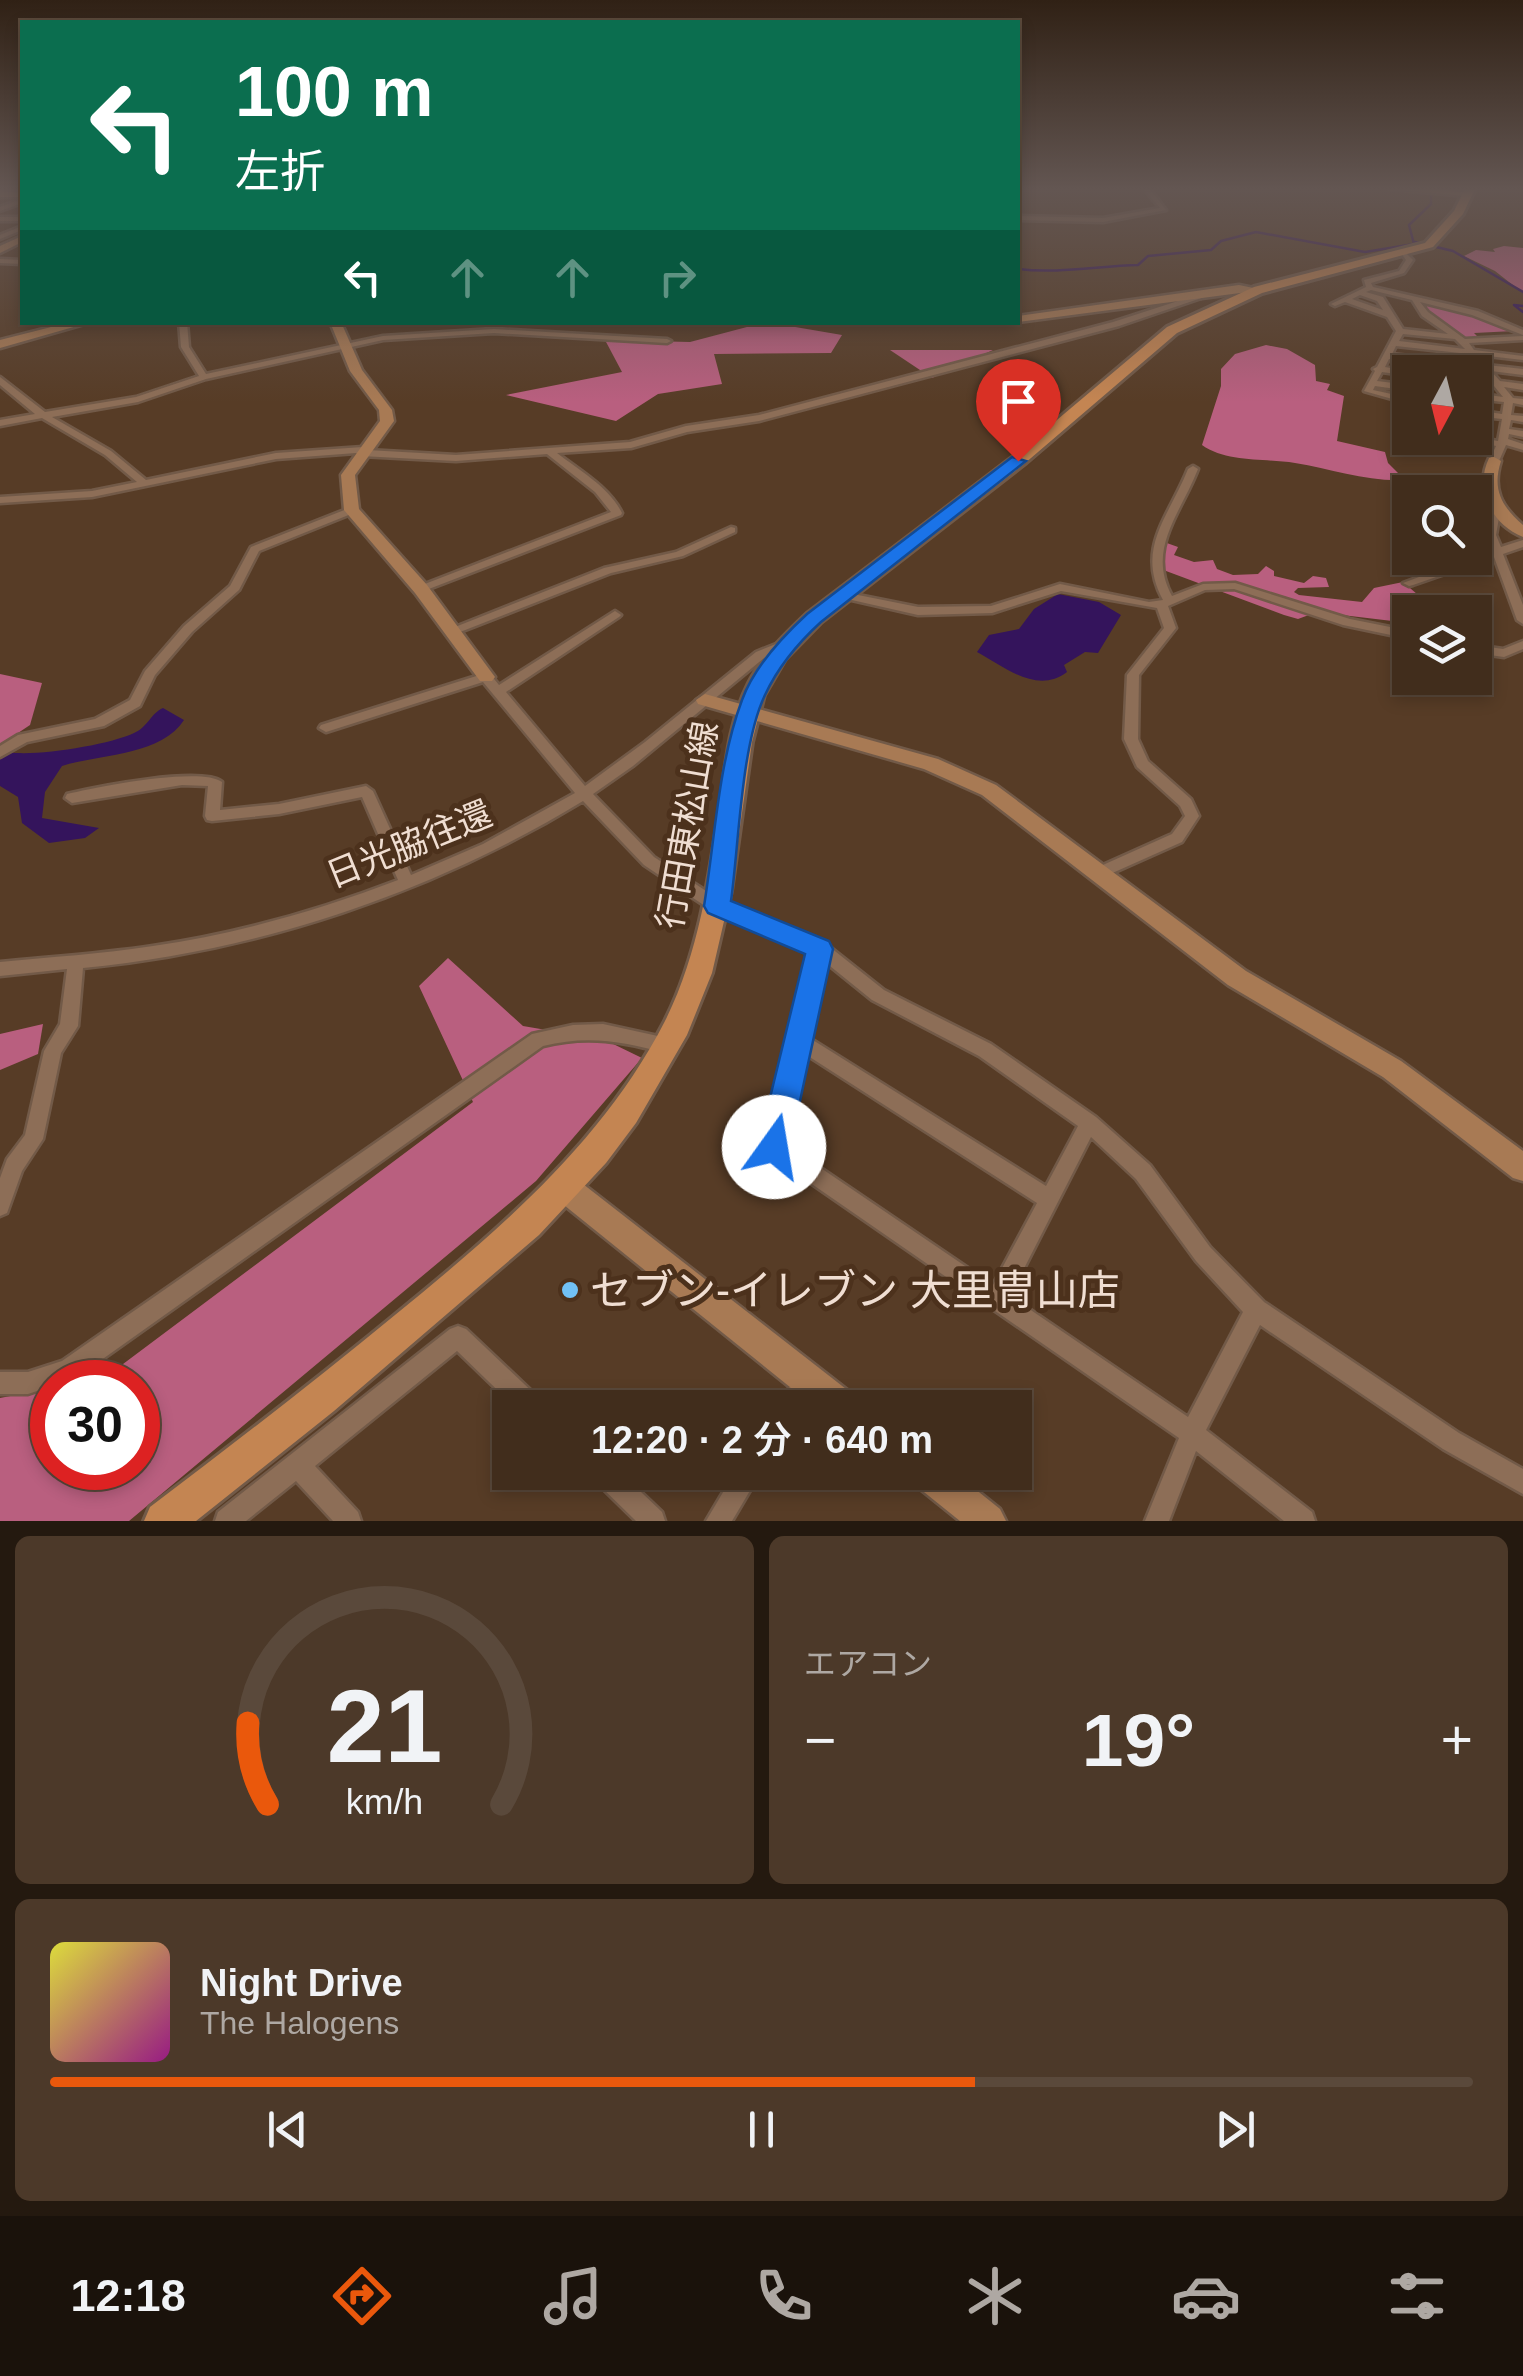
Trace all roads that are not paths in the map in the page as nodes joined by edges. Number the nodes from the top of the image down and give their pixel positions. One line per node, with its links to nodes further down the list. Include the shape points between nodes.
1 (1376, 260): 3 (main road, 行田東松山線)
2 (1410, 260): 4 (street, via 1402,272 1367,282)
3 (1258, 290): 5 (street); 66 (main road, 行田東松山線, via 1152,344 1018,461)
4 (1366, 291): 6 (street); 7 (street); 9 (street)
5 (1215, 292): 10 (street); 53 (street, via 744,422)
6 (1347, 300): 8 (street); 9 (street)
7 (1415, 302): 15 (street, via 1476,314); 16 (street)
8 (1335, 304)
9 (1390, 315): 14 (street)
10 (1020, 320)
11 (74, 325): 20 (street)
12 (183, 325): 31 (street, via 185,347)
13 (336, 325): 21 (street)
14 (1400, 331): 16 (street); 19 (street)
15 (1523, 336): 17 (street)
16 (1460, 339): 17 (street); 22 (street)
17 (1497, 339): 26 (street)
18 (666, 341): 21 (street, via 494,331)
19 (1393, 343): 22 (street); 24 (street)
20 (0, 344)
21 (345, 346): 31 (street); 52 (street, via 385,410 386,421)
22 (1470, 352): 23 (street); 26 (street)
23 (1473, 355)
24 (1385, 356): 25 (street); 28 (street)
25 (1392, 357)
26 (1521, 358)
27 (1492, 368): 30 (street)
28 (1377, 369): 29 (street); 34 (street)
29 (1392, 371)
30 (1523, 372)
31 (204, 378): 44 (street, via 138,399)
32 (1492, 378): 36 (street)
33 (0, 380): 44 (street)
34 (1371, 383): 37 (street); 39 (street, via 1368,391)
35 (1492, 383): 36 (street)
36 (1496, 383): 38 (street); 41 (street)
37 (1392, 386)
38 (1523, 387)
39 (1392, 397)
40 (1492, 398): 41 (street)
41 (1510, 400): 42 (street); 45 (street)
42 (1523, 402)
43 (1492, 414): 45 (street)
44 (42, 416): 47 (street); 56 (street)
45 (1507, 416): 46 (street); 50 (street)
46 (1523, 418)
47 (0, 423)
48 (1523, 434): 50 (street)
49 (1492, 439): 50 (street)
50 (1503, 439): 51 (street); 54 (street)
51 (1523, 447)
52 (362, 452): 53 (street, via 456,458); 56 (street, via 302,453); 59 (street, via 348,475)
53 (550, 452): 65 (street, via 612,499 618,513)
54 (1494, 461): 58 (street, via 1485,480)
55 (1193, 469): 67 (street, via 1152,564)
56 (142, 480): 57 (street, via 92,494)
57 (0, 500)
58 (1496, 506): 61 (street); 63 (street, via 1490,521)
59 (352, 510): 65 (street); 80 (street, via 255,549 235,588 188,629 120,714 23,738)
60 (731, 530): 71 (street)
61 (1523, 532)
62 (1523, 543): 63 (street)
63 (1497, 551): 64 (street); 69 (street)
64 (1409, 583)
65 (421, 589): 71 (street)
66 (844, 595): 67 (street, via 918,611 992,609 1060,587 1124,602); 73 (main road, 行田東松山線)
67 (1165, 602): 72 (street, via 1203,587 1235,586); 83 (street, via 1170,628 1133,675 1131,739 1142,764 1192,816 1177,838)
68 (615, 615): 76 (street)
69 (1523, 620)
70 (1523, 628): 74 (street)
71 (451, 631): 76 (street)
72 (1392, 632)
73 (786, 644): 77 (street, 日光脇往還, via 760,654); 78 (main road, 行田東松山線, via 760,680)
74 (1521, 645): 75 (street)
75 (1492, 651)
76 (492, 684): 79 (street); 81 (street)
77 (705, 700): 78 (street); 81 (street, 日光脇往還)
78 (746, 716): 83 (street, via 954,774 989,790); 85 (main road, 行田東松山線)
79 (326, 728)
80 (0, 752)
81 (584, 794): 84 (street, 日光脇往還, via 521,831); 85 (street, via 650,861)
82 (72, 798): 84 (street, via 182,780 215,782 212,816 366,791)
83 (1099, 873): 92 (street, via 1236,978 1392,1070)
84 (406, 881): 87 (street, 日光脇往還, via 256,931)
85 (718, 906): 86 (street); 90 (main road, 行田東松山線, via 698,977)
86 (820, 949): 89 (street); 91 (street, via 878,995 985,1050)
87 (76, 960): 88 (street, 日光脇往還); 95 (street, via 69,1026 52,1050 34,1139 14,1166)
88 (0, 968)
89 (799, 1041): 94 (street); 96 (street, via 774,1147)
90 (667, 1046): 93 (main road, 行田東松山線, via 606,1144); 99 (street, via 613,1030 538,1039 68,1370 28,1383)
91 (1089, 1123): 94 (street); 97 (street, via 1142,1172 1203,1254)
92 (1523, 1168)
93 (564, 1186): 98 (street); 109 (main road, 行田東松山線, via 480,1268)
94 (1048, 1198): 96 (street)
95 (0, 1206)
96 (998, 1297): 103 (street)
97 (1256, 1310): 103 (street); 105 (street)
98 (807, 1380): 101 (street); 102 (street)
99 (0, 1383)
100 (514, 1390): 104 (street, via 458,1337)
101 (801, 1390)
102 (820, 1390)
103 (1192, 1433): 115 (street); 116 (street)
104 (297, 1464): 110 (street); 111 (street)
105 (1523, 1482)
106 (621, 1490): 112 (street)
107 (738, 1490): 113 (street)
108 (949, 1490): 114 (street)
109 (164, 1521)
110 (227, 1521)
111 (349, 1521)
112 (654, 1521)
113 (718, 1521)
114 (988, 1521)
115 (1157, 1521)
116 (1303, 1521)

